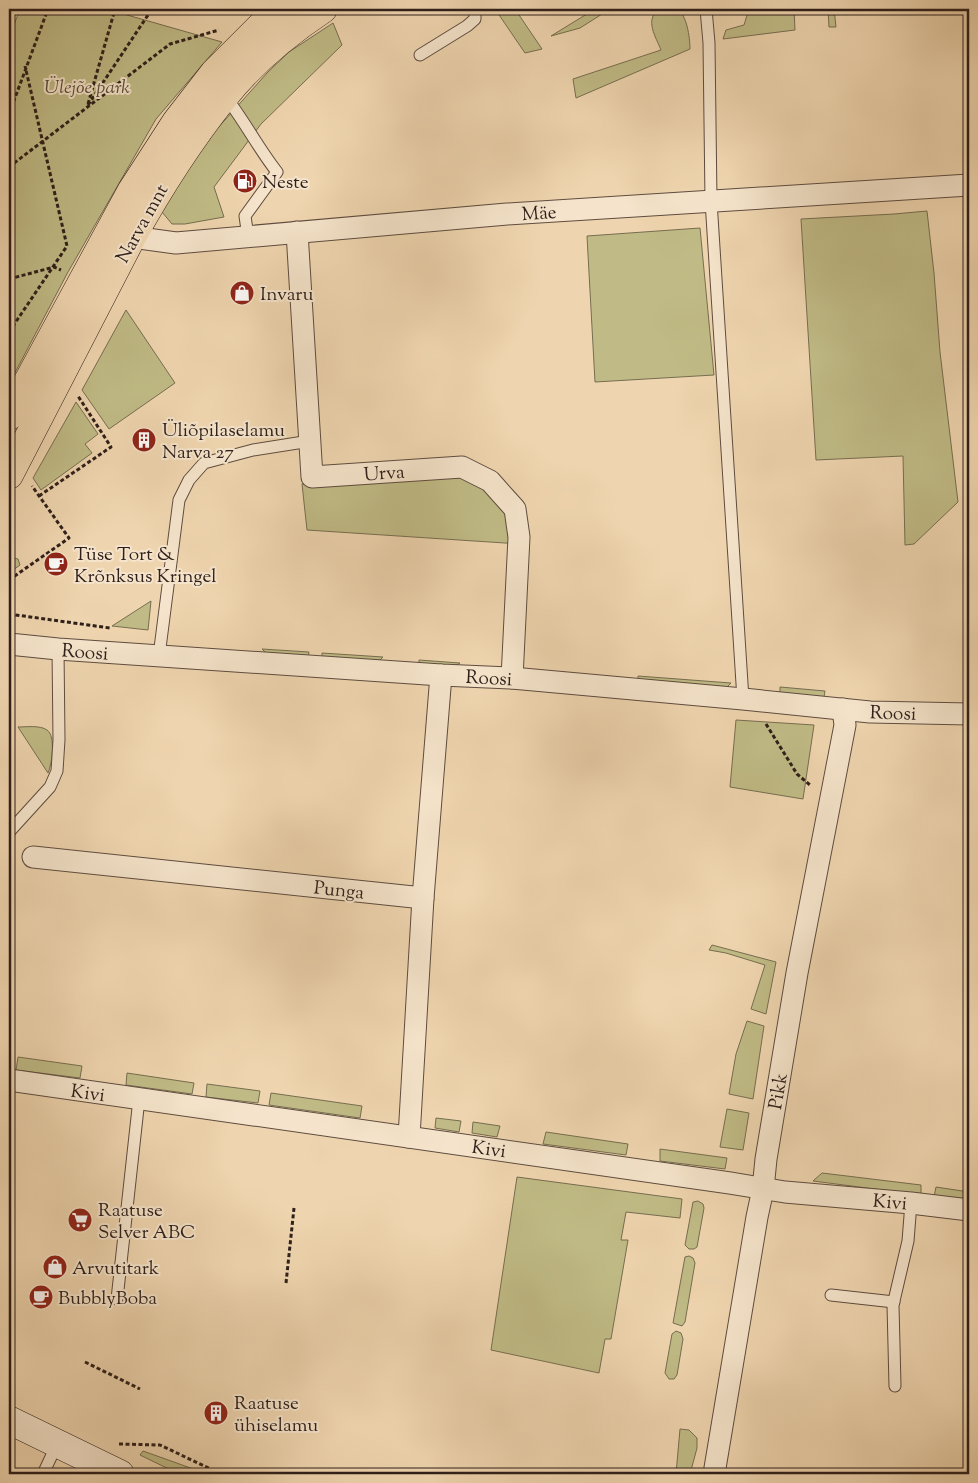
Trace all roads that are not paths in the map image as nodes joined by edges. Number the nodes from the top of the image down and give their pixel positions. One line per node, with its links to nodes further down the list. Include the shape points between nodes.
1 (282, 9): 9 (highway, Narva mnt, via 214,73 176,122 132,190)
2 (475, 9): 5 (lane, via 475,18 467,26)
3 (706, 9): 8 (lane)
4 (312, 12): 6 (highway, Narva mnt)
5 (420, 56)
6 (225, 96): 9 (highway, Narva mnt, via 151,202); 11 (lane, via 277,172 245,216)
7 (969, 185): 8 (street, Mäe)
8 (711, 201): 10 (street, Mäe); 20 (lane)
9 (121, 232): 11 (street, Mäe, via 176,243); 12 (highway, Narva mnt); 14 (highway, Narva mnt)
10 (298, 232): 11 (street, Mäe); 13 (street, Urva)
11 (248, 237)
12 (9, 416)
13 (310, 441): 17 (lane, via 253,450 204,463 189,480 180,500); 19 (street, Urva, via 312,477 462,467 490,481 514,509 519,537)
14 (18, 478)
15 (9, 644): 16 (street, Roosi)
16 (58, 649): 17 (street, Roosi); 23 (lane, via 57,771 50,787)
17 (159, 656): 18 (street, Roosi)
18 (441, 675): 19 (street, Roosi); 25 (street)
19 (512, 678): 20 (street, Roosi)
20 (743, 698): 21 (street, Roosi)
21 (843, 709): 22 (street, Roosi); 29 (street, Pikk, via 845,725 796,983)
22 (969, 714)
23 (9, 832)
24 (33, 857): 25 (street, Punga)
25 (423, 898): 28 (street)
26 (9, 1080): 27 (street, Kivi)
27 (138, 1099): 28 (street, Kivi); 33 (lane)
28 (409, 1137): 29 (street, Kivi)
29 (763, 1189): 30 (street, Kivi); 40 (street, Pikk)
30 (911, 1203): 31 (street, Kivi); 34 (lane, via 908,1240)
31 (969, 1210)
32 (831, 1295): 34 (lane)
33 (117, 1299)
34 (894, 1302): 35 (lane)
35 (895, 1386)
36 (9, 1420): 37 (main road)
37 (57, 1444): 38 (lane); 39 (main road)
38 (43, 1474)
39 (120, 1474)
40 (714, 1474)

